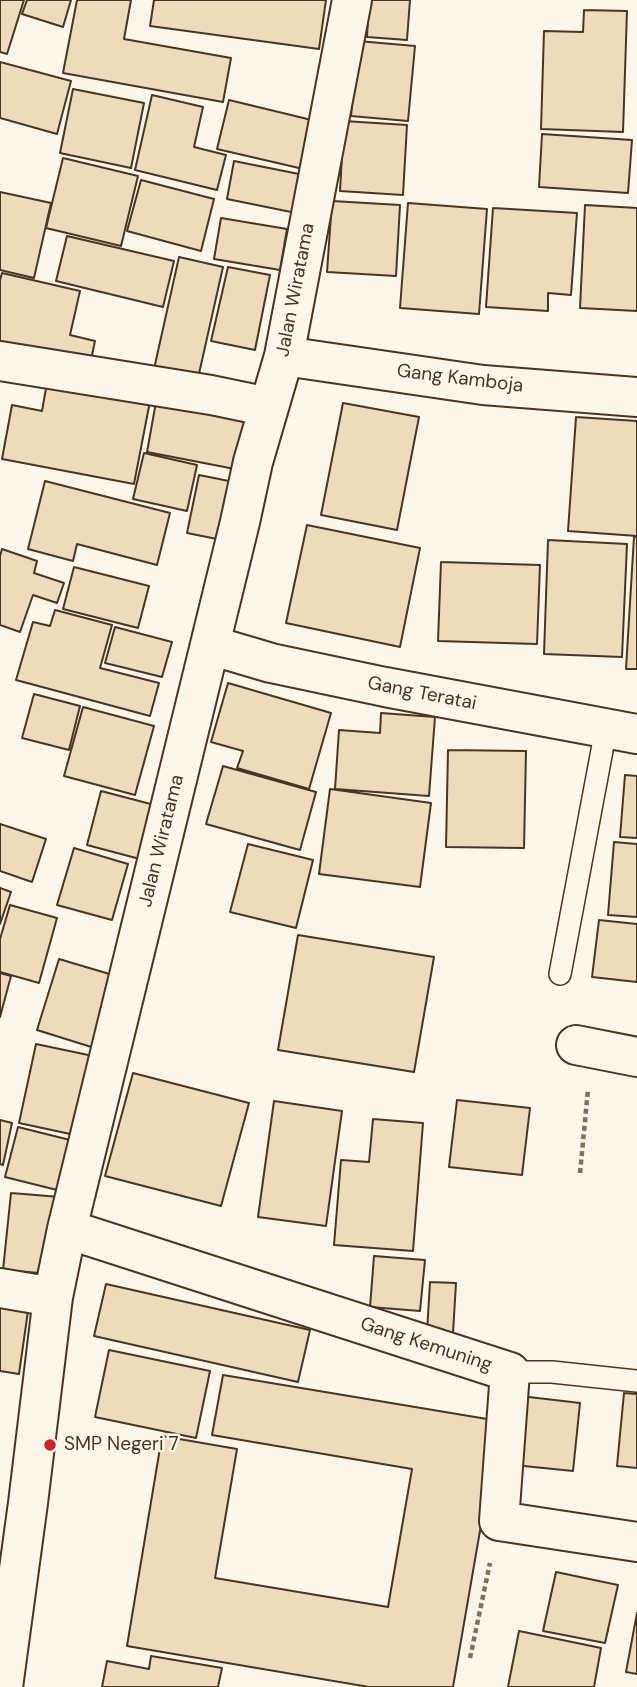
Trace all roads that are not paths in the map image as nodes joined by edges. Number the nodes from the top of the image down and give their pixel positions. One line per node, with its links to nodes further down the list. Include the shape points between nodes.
1 (352, 0): 2 (street, Jalan Wiratama)
2 (284, 356): 4 (street, Gang Kamboja, via 483,385); 5 (street, Jalan Wiratama)
3 (0, 361): 5 (street)
4 (637, 397)
5 (270, 407): 6 (street, Jalan Wiratama)
6 (210, 645): 7 (street, Gang Teratai, via 385,687); 11 (street, Jalan Wiratama)
7 (622, 731): 8 (lane)
8 (560, 974)
9 (584, 1047): 10 (street)
10 (637, 1057)
11 (67, 1229): 13 (street, Jalan Wiratama); 14 (street, Gang Kemuning)
12 (0, 1289): 13 (street)
13 (53, 1297): 17 (street, Jalan Wiratama)
14 (510, 1372): 15 (lane); 16 (street, Gang Kemuning, via 499,1521)
15 (637, 1381)
16 (637, 1542)
17 (3, 1687)

